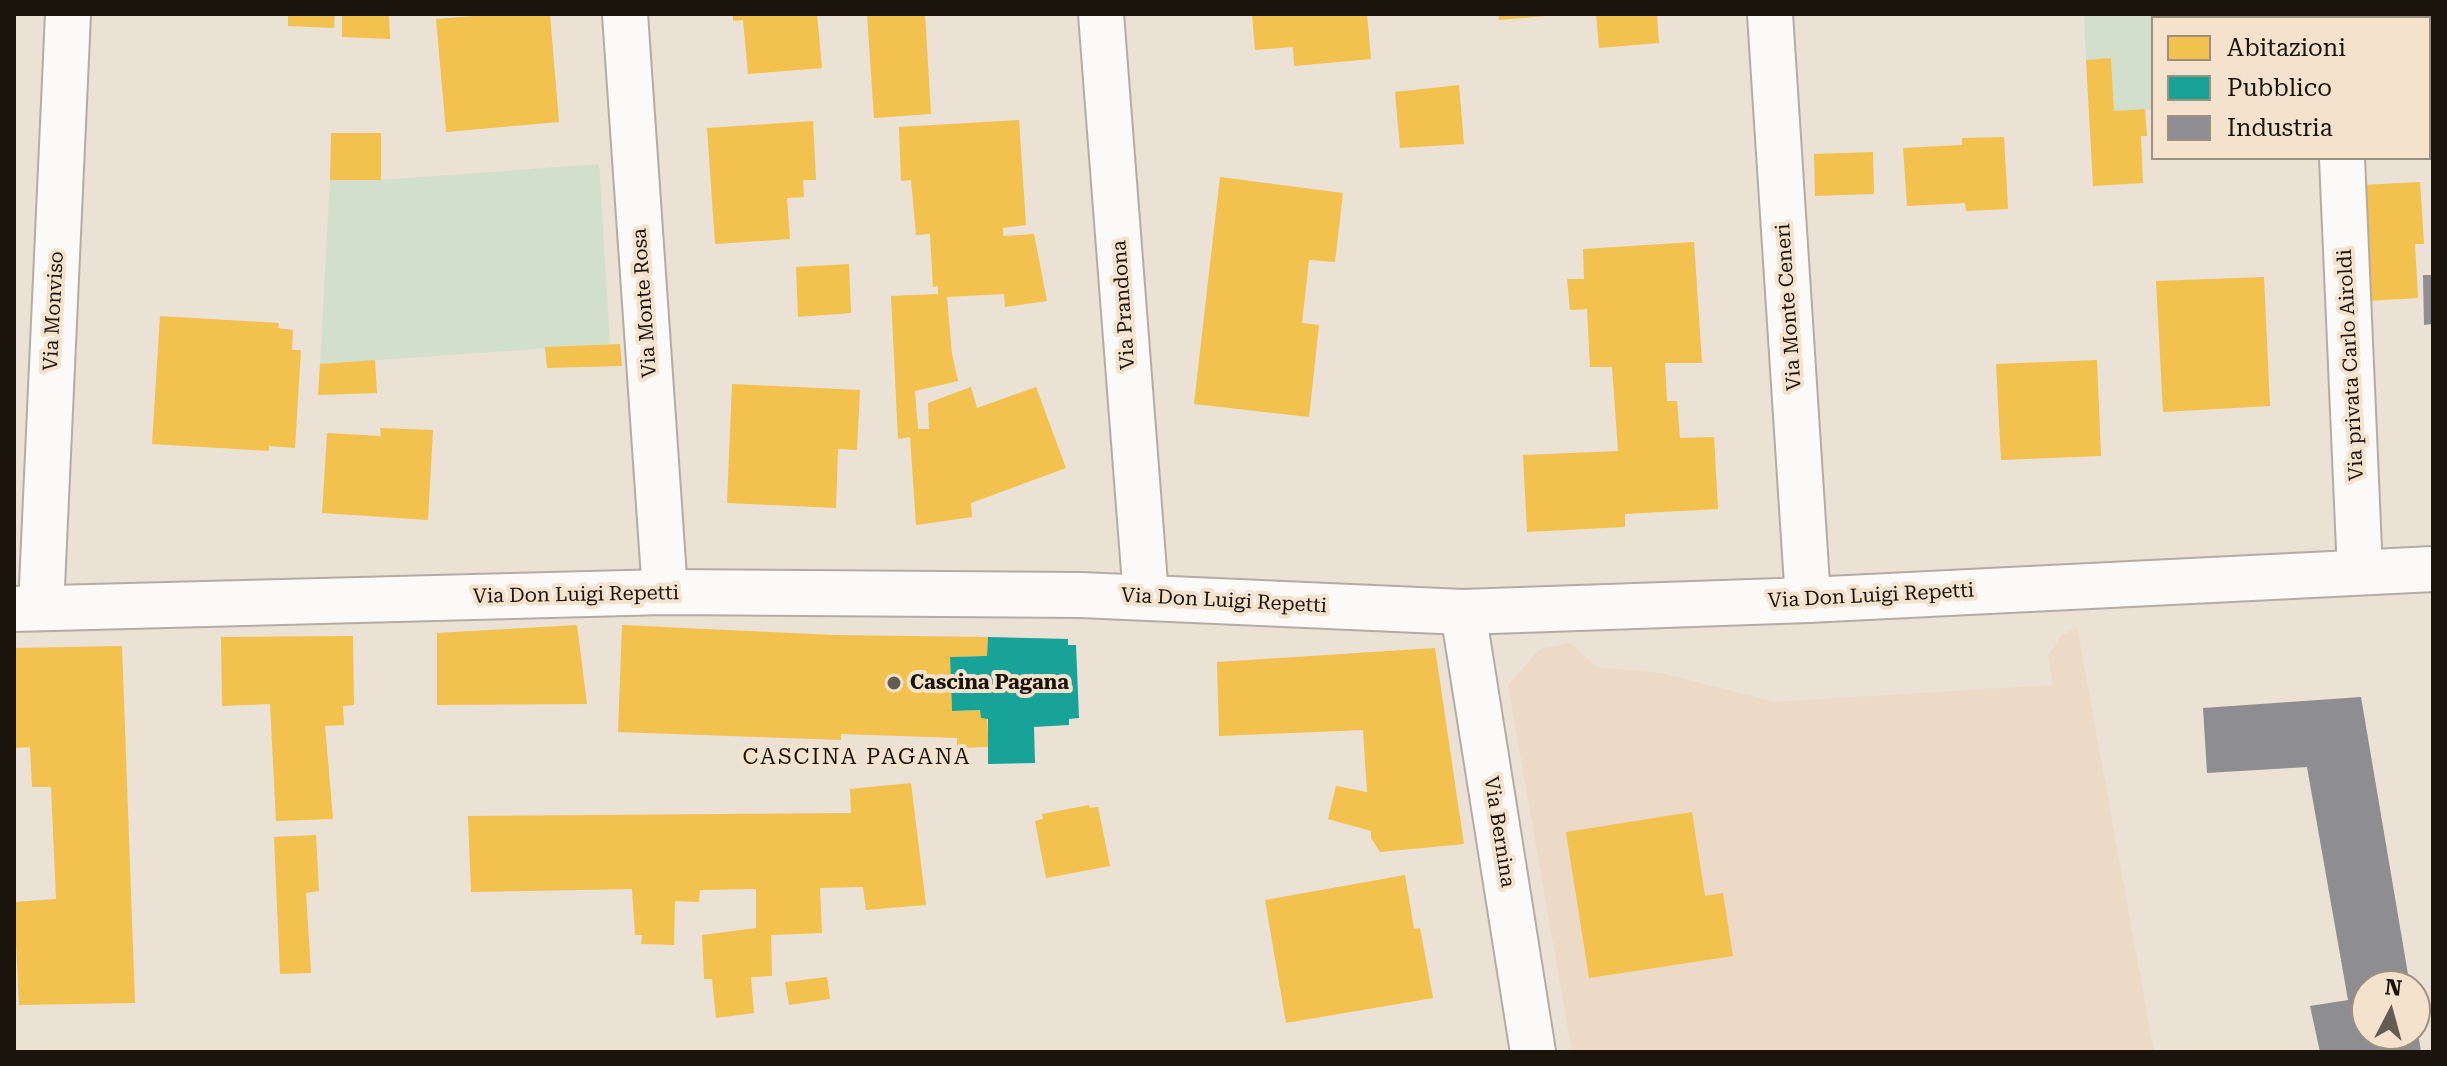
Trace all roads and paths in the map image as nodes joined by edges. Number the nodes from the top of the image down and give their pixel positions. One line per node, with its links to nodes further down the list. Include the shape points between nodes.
1 (68, 14): 11 (street, Via Monviso)
2 (625, 14): 8 (street, Via Monte Rosa)
3 (1101, 14): 9 (street, Via Prandona)
4 (1770, 14): 10 (street, Via Monte Ceneri)
5 (2342, 160): 7 (street, Via privata Carlo Airoldi)
6 (2433, 569): 7 (street, Via Don Luigi Repetti)
7 (2360, 572): 10 (street, Via Don Luigi Repetti)
8 (665, 592): 9 (street, Via Don Luigi Repetti); 11 (street, Via Don Luigi Repetti)
9 (1146, 597): 12 (street, Via Don Luigi Repetti)
10 (1808, 600): 12 (street, Via Don Luigi Repetti)
11 (28, 609)
12 (1463, 612): 13 (street, Via Bernina)
13 (1533, 1052)

